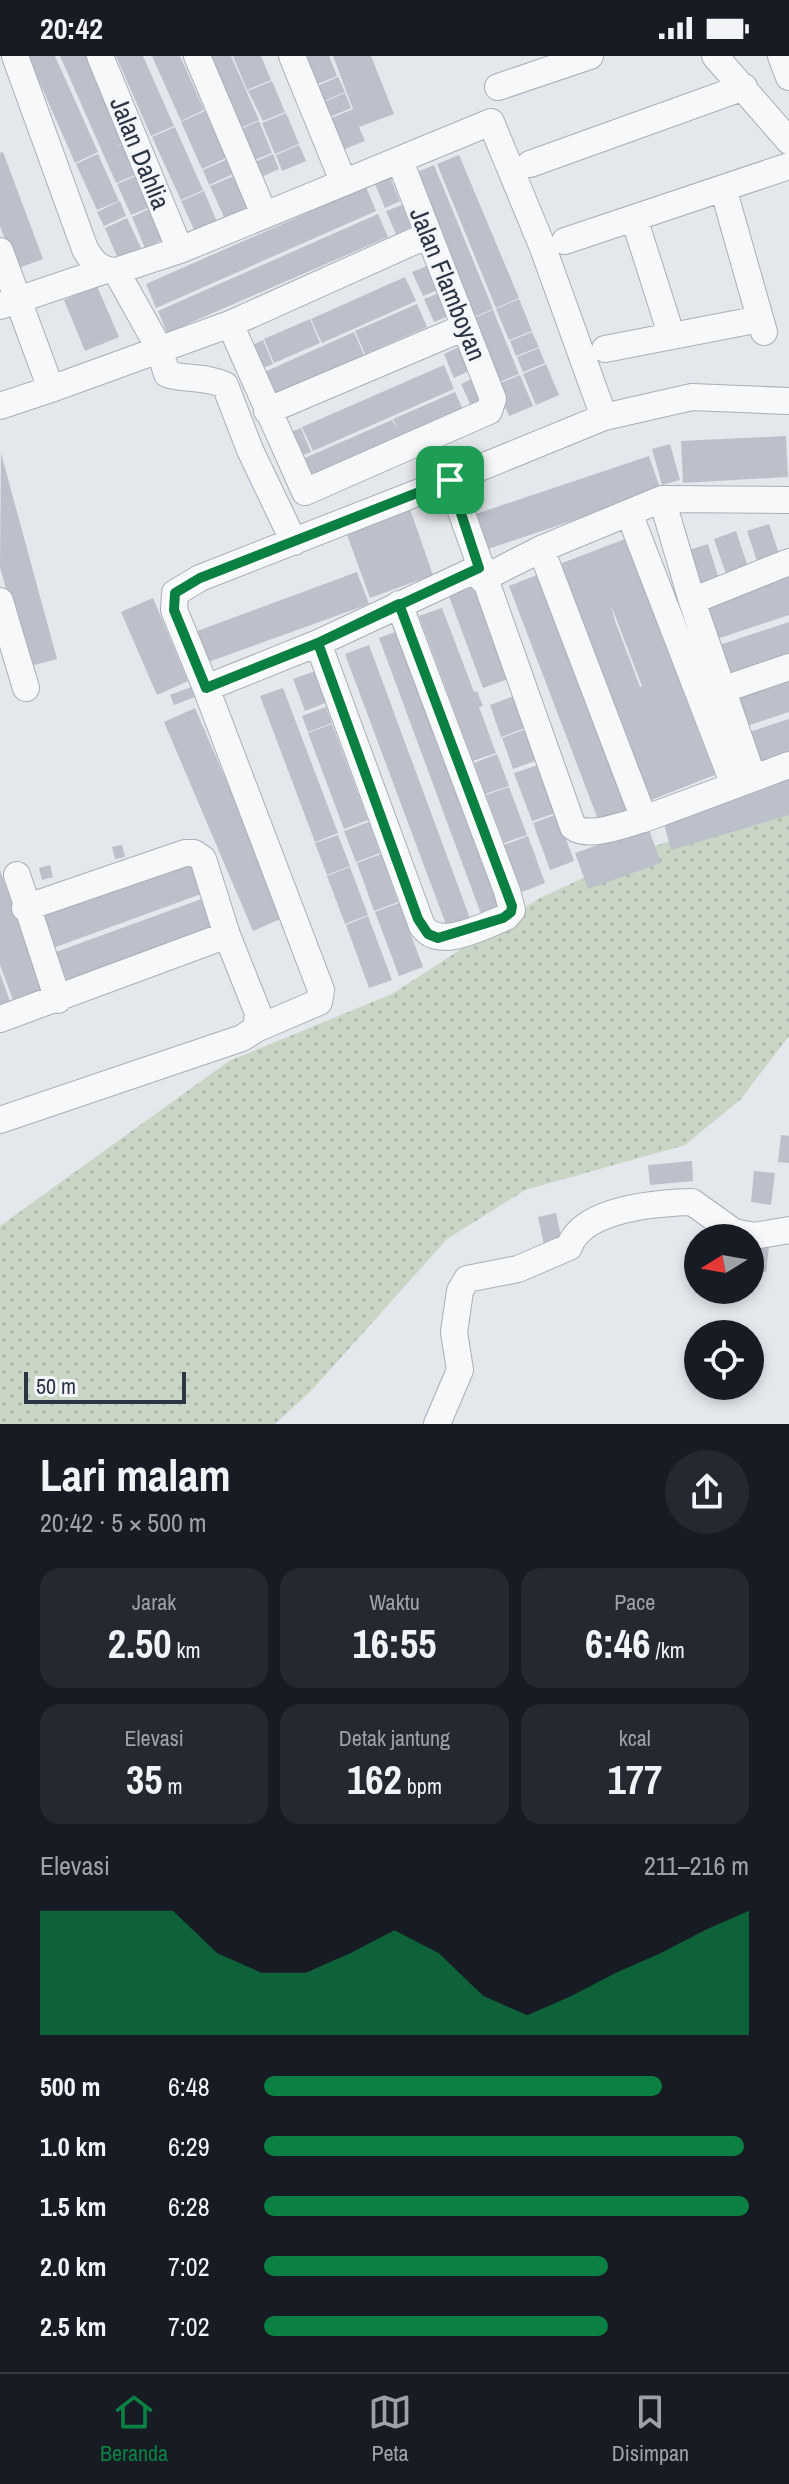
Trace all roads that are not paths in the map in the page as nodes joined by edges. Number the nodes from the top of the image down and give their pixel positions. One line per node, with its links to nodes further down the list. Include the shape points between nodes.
1 (100, 56): 21 (street, Jalan Dahlia)
2 (197, 56): 17 (street)
3 (292, 56): 15 (street)
4 (590, 56): 7 (street)
5 (715, 56): 9 (street)
6 (11, 62): 23 (street, via 85,249 98,267)
7 (551, 62): 8 (street)
8 (498, 87)
9 (744, 87): 10 (street); 13 (street)
10 (779, 109): 11 (street)
11 (789, 141)
12 (400, 161): 15 (street); 19 (street, Jalan Flamboyan); 34 (street, via 491,122)
13 (530, 164)
14 (789, 166): 16 (street)
15 (343, 181): 17 (street)
16 (723, 188): 18 (street); 27 (street, via 762,325)
17 (264, 214): 21 (street)
18 (634, 218): 20 (street); 27 (street)
19 (428, 235): 25 (street); 26 (street, Jalan Flamboyan)
20 (565, 241)
21 (180, 250): 23 (street)
22 (0, 251): 24 (street)
23 (111, 271): 24 (street); 28 (street)
24 (9, 302): 30 (street)
25 (230, 324): 28 (street); 33 (street)
26 (465, 327): 33 (street); 33 (street, Jalan Flamboyan, via 492,408 306,492)
27 (671, 334): 29 (street)
28 (159, 348): 30 (street); 39 (street, via 167,374 205,377 225,385)
29 (605, 349)
30 (51, 389): 32 (street)
31 (789, 401): 34 (street, via 692,397)
32 (0, 406)
33 (267, 411)
34 (604, 417): 35 (street)
35 (450, 480): 39 (street); 42 (street)
36 (662, 499): 37 (street); 38 (street); 44 (street)
37 (789, 500)
38 (629, 513): 40 (street); 52 (street)
39 (294, 542): 49 (street, via 175,593 174,610)
40 (541, 549): 42 (street); 53 (street)
41 (789, 562): 44 (street)
42 (480, 573): 45 (street); 53 (street, via 573,827 581,832 602,830)
43 (0, 601): 48 (street)
44 (692, 601): 50 (street)
45 (399, 604): 46 (street); 46 (street, via 507,891 512,910 506,917 442,938 422,926)
46 (318, 643): 49 (street)
47 (789, 667): 50 (street)
48 (26, 688)
49 (206, 688): 59 (street, via 321,990 319,1002)
50 (722, 690): 52 (street)
51 (789, 765): 52 (street)
52 (744, 781): 53 (street)
53 (644, 819)
54 (17, 875): 55 (street)
55 (25, 908): 56 (street, via 192,852 203,859); 57 (street)
56 (227, 935): 57 (street); 59 (street, via 256,1006)
57 (58, 1000): 58 (street)
58 (0, 1019)
59 (256, 1029): 60 (street)
60 (0, 1120)
61 (789, 1230): 62 (street, via 754,1236 734,1232 692,1202 637,1206 600,1219 569,1247 526,1267 467,1279 454,1332 460,1370)
62 (437, 1424)

